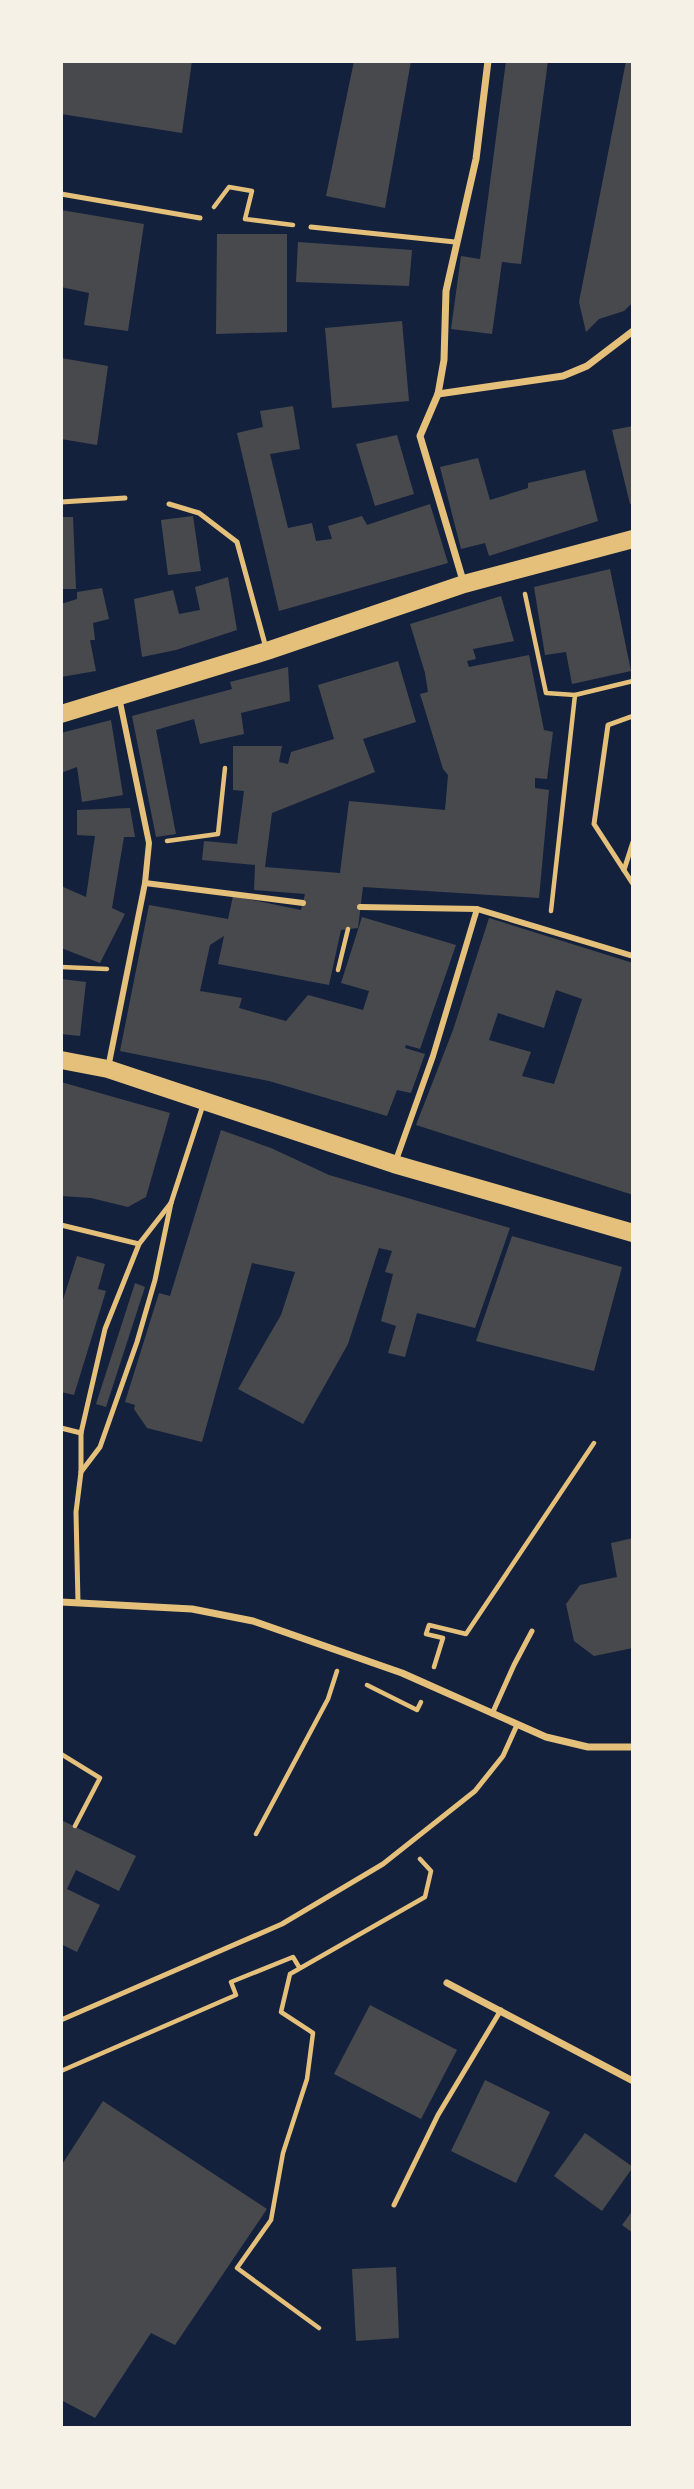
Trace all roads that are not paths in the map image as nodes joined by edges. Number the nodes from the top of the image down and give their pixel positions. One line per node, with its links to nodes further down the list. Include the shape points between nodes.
1 (488, 61): 5 (street, via 476,159)
2 (61, 194): 3 (lane)
3 (200, 218)
4 (311, 227): 5 (lane)
5 (456, 242): 7 (street, via 446,290)
6 (633, 331): 7 (street, via 587,366 564,376)
7 (438, 394): 12 (street, via 420,436)
8 (125, 498): 9 (lane)
9 (61, 502)
10 (169, 504): 13 (lane, via 199,513 237,541)
11 (633, 539): 12 (main road)
12 (464, 584): 13 (main road)
13 (267, 651): 14 (main road)
14 (119, 695): 15 (main road); 19 (street, via 149,843)
15 (61, 714)
16 (633, 716): 18 (lane, via 608,725 594,824)
17 (633, 842): 18 (lane)
18 (624, 870): 20 (lane)
19 (145, 883): 21 (street); 26 (street)
20 (633, 884)
21 (303, 902)
22 (360, 907): 23 (street)
23 (477, 909): 24 (street); 28 (street, via 433,1056)
24 (633, 956)
25 (61, 1060): 26 (main road)
26 (108, 1069): 27 (main road)
27 (204, 1102): 28 (main road); 29 (lane)
28 (394, 1164): 31 (main road)
29 (171, 1203): 32 (lane); 35 (lane, via 137,1342 100,1447)
30 (61, 1224): 32 (lane)
31 (633, 1233)
32 (139, 1244): 34 (lane, via 105,1329)
33 (61, 1428): 34 (lane)
34 (80, 1433): 35 (lane)
35 (81, 1472): 37 (lane, via 76,1512)
36 (61, 1602): 37 (street)
37 (78, 1603): 39 (street, via 192,1609 242,1618 341,1650)
38 (532, 1631): 39 (lane)
39 (492, 1714): 40 (street)
40 (517, 1725): 41 (street, via 571,1744); 44 (lane, via 503,1756 475,1791 358,1880 282,1924)
41 (633, 1747)
42 (447, 1983): 43 (street)
43 (501, 2010): 45 (street); 46 (lane, via 438,2115)
44 (61, 2020)
45 (633, 2081)
46 (394, 2205)

